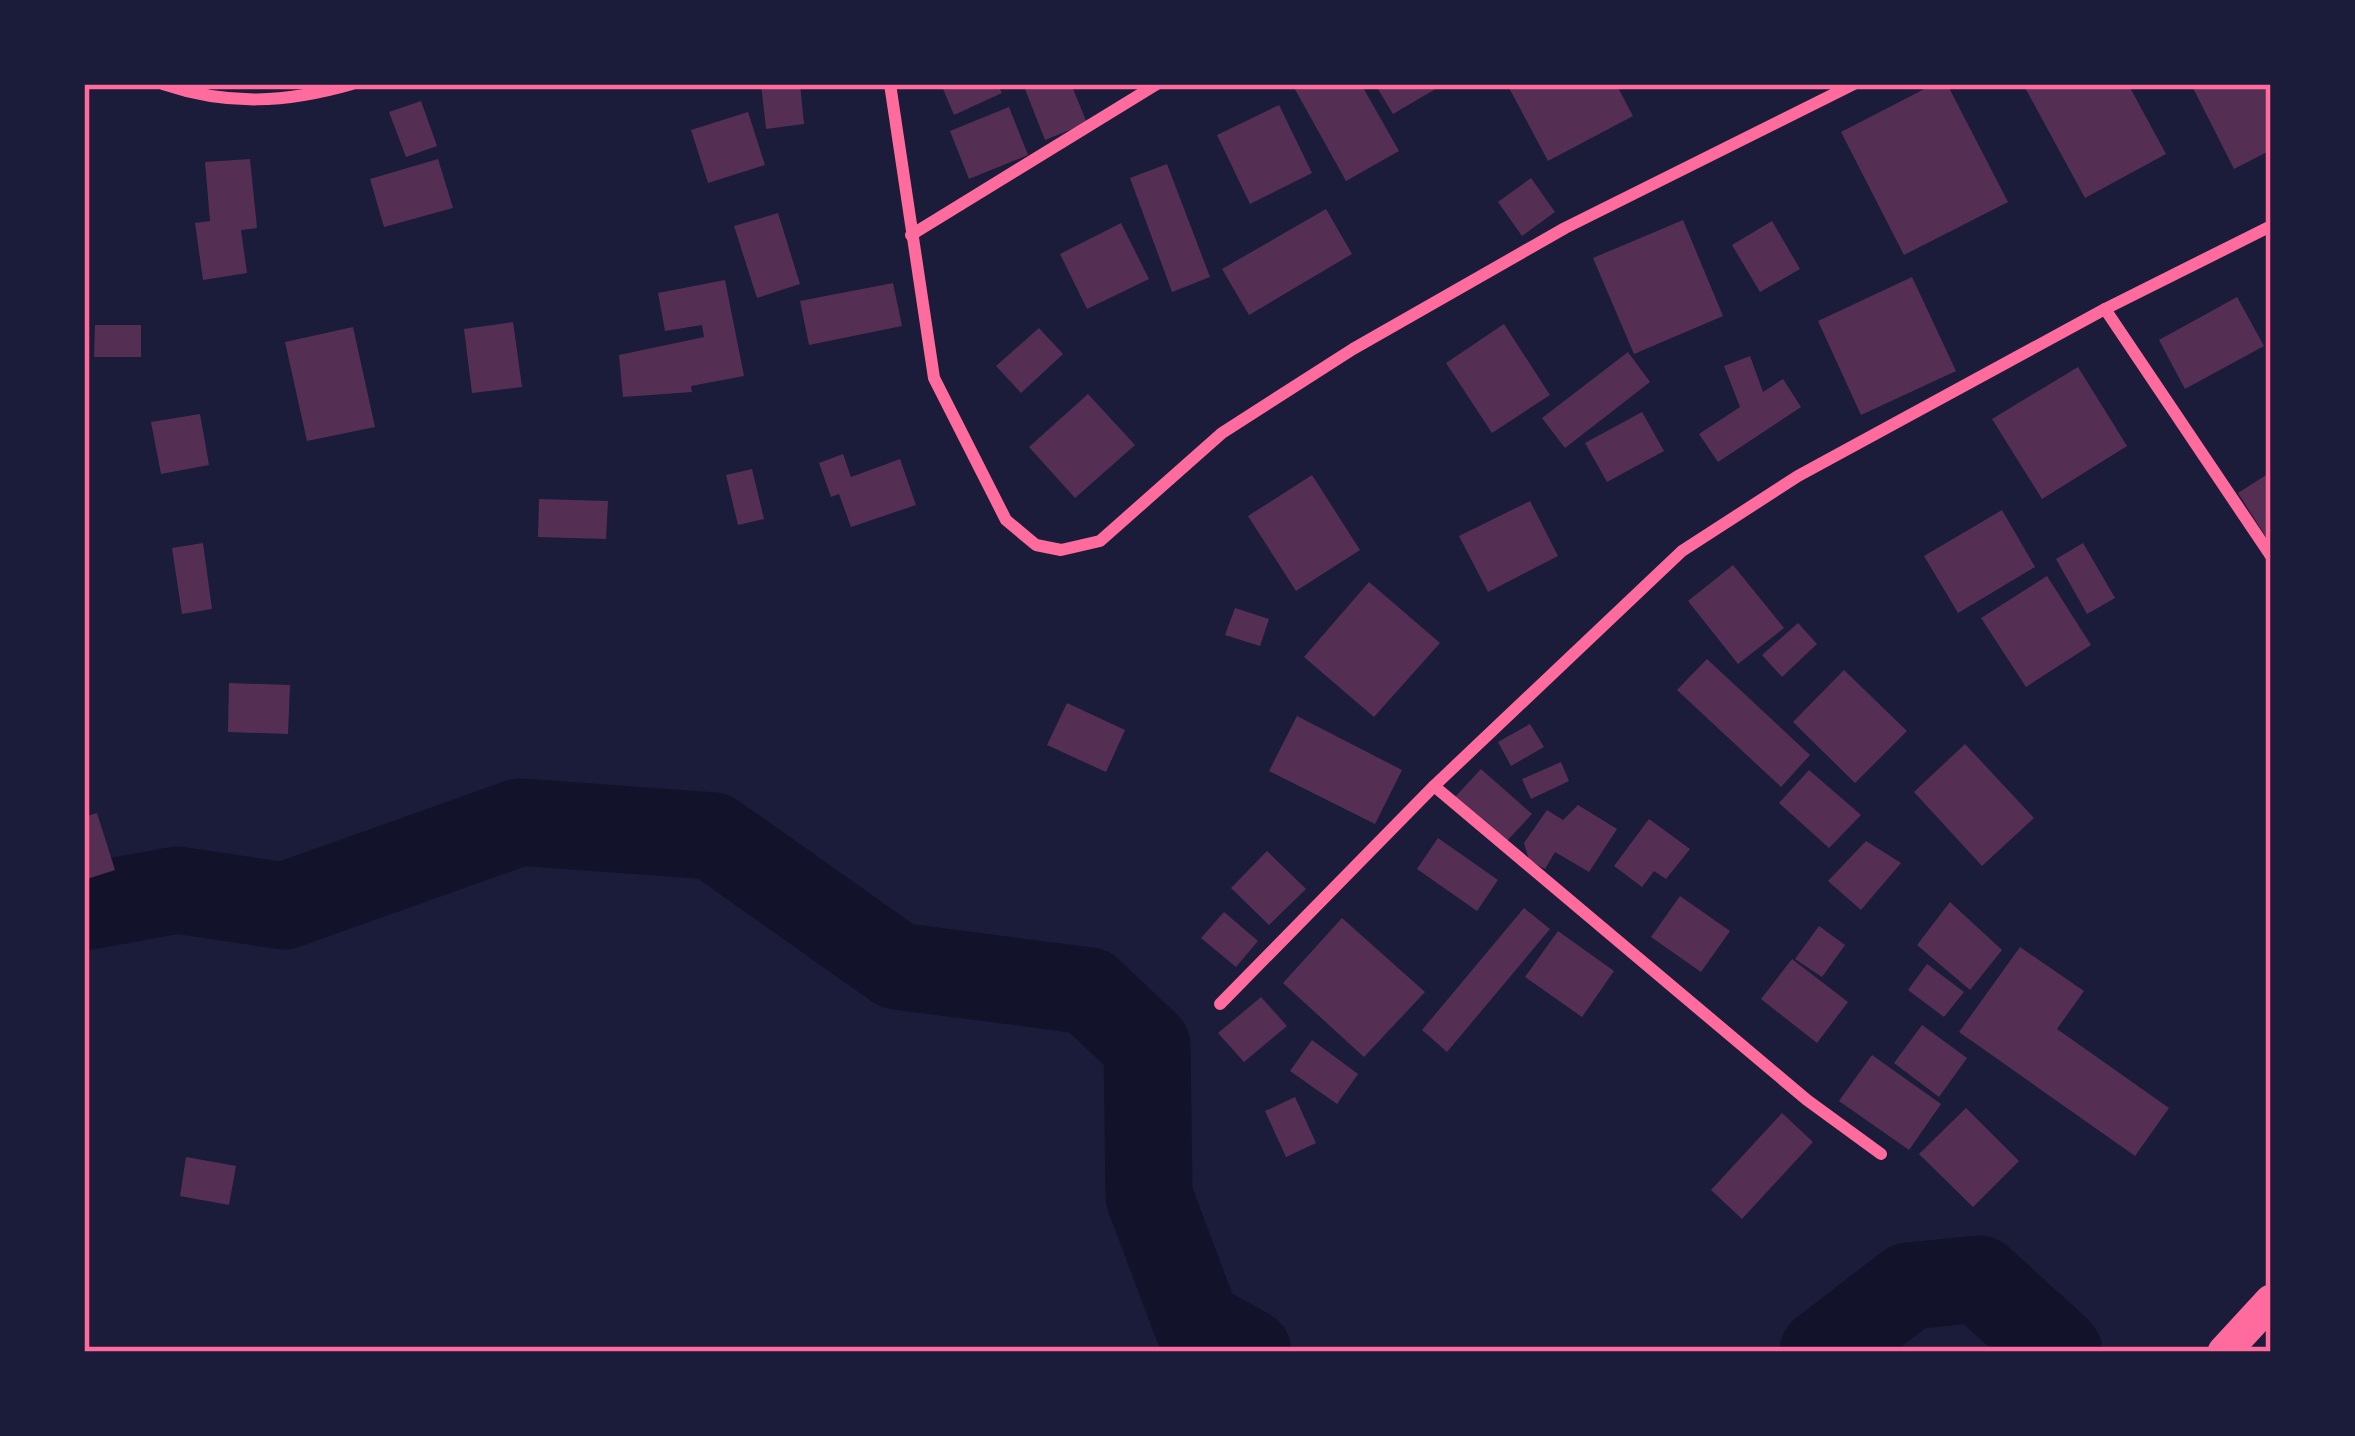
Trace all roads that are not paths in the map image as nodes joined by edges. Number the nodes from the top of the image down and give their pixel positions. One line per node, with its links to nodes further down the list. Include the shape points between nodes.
1 (163, 84): 2 (street, via 204,98 265,101)
2 (352, 84)
3 (890, 84): 7 (street)
4 (1157, 84): 7 (street)
5 (1854, 84): 7 (street, via 1565,228 1353,349 1222,433 1100,541 1061,550 1036,545 1006,520 956,429 934,378)
6 (2271, 226): 8 (street)
7 (911, 235)
8 (2105, 309): 9 (street); 10 (street, via 1798,476 1682,550)
9 (2271, 556)
10 (1434, 786): 11 (street); 12 (street)
11 (1220, 1004)
12 (1881, 1154)
13 (2271, 1301): 14 (highway)
14 (2224, 1352)

